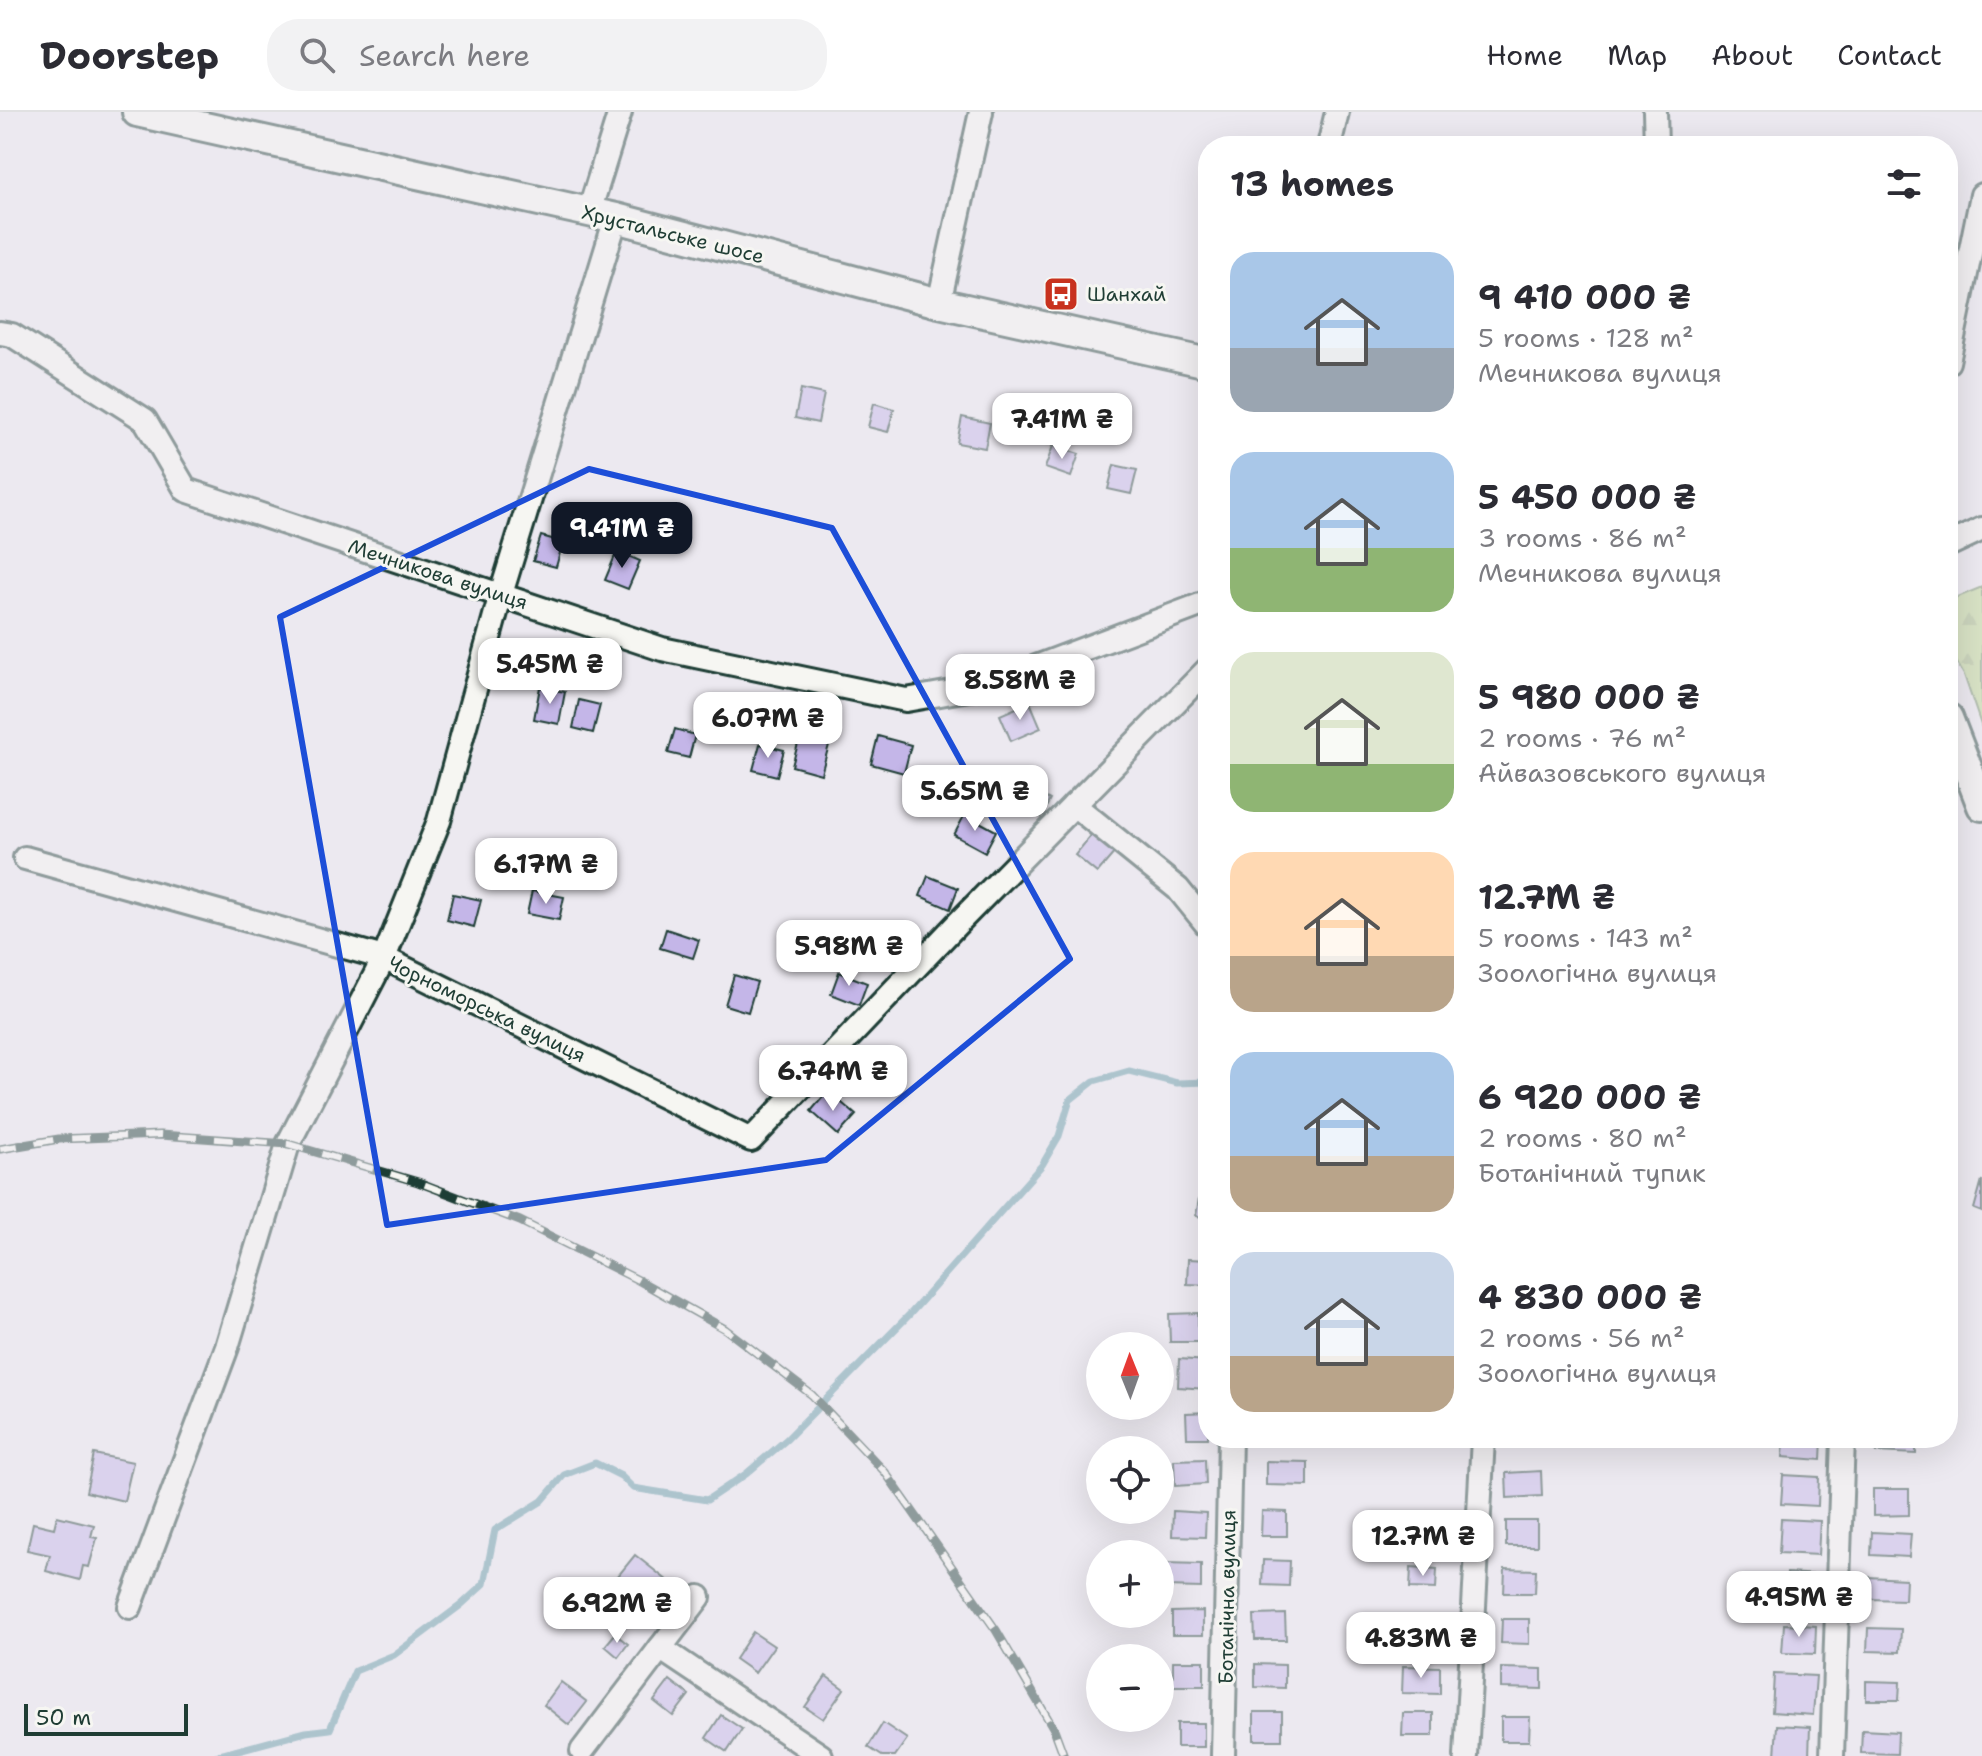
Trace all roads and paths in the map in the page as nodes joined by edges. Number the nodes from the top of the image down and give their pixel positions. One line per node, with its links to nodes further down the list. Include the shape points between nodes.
1 (137, 112): 9 (street, Хрустальське шосе)
2 (620, 112): 9 (street)
3 (981, 112): 10 (street)
4 (1337, 112): 6 (street)
5 (1655, 112): 7 (street)
6 (1331, 136)
7 (1656, 136)
8 (1982, 195): 11 (street)
9 (603, 215): 10 (street, Хрустальське шосе); 16 (street)
10 (939, 303): 13 (street, Хрустальське шосе)
11 (1958, 313)
12 (0, 333): 16 (street, Мечникова вулиця, via 12,335 145,420 186,490)
13 (1198, 361)
14 (1982, 529): 15 (street)
15 (1958, 540)
16 (501, 594): 17 (street, Мечникова вулиця, via 662,649 906,700 986,686); 24 (street, via 439,821)
17 (1198, 606)
18 (1198, 679): 20 (street)
19 (1958, 744): 21 (street)
20 (1074, 805): 23 (street, via 1178,889); 24 (street, Чорноморська вулиця, via 751,1140)
21 (1982, 806)
22 (25, 858): 24 (street, Чорноморська вулиця)
23 (1198, 914)
24 (384, 958): 29 (street, via 288,1144 227,1347)
25 (1230, 1448): 33 (street, Ботанічна вулиця)
26 (1482, 1448): 34 (street)
27 (1843, 1448): 35 (street)
28 (699, 1597): 30 (street)
29 (130, 1607)
30 (660, 1648): 31 (street); 32 (street)
31 (582, 1751)
32 (821, 1756)
33 (1223, 1756)
34 (1466, 1756)
35 (1832, 1756)

